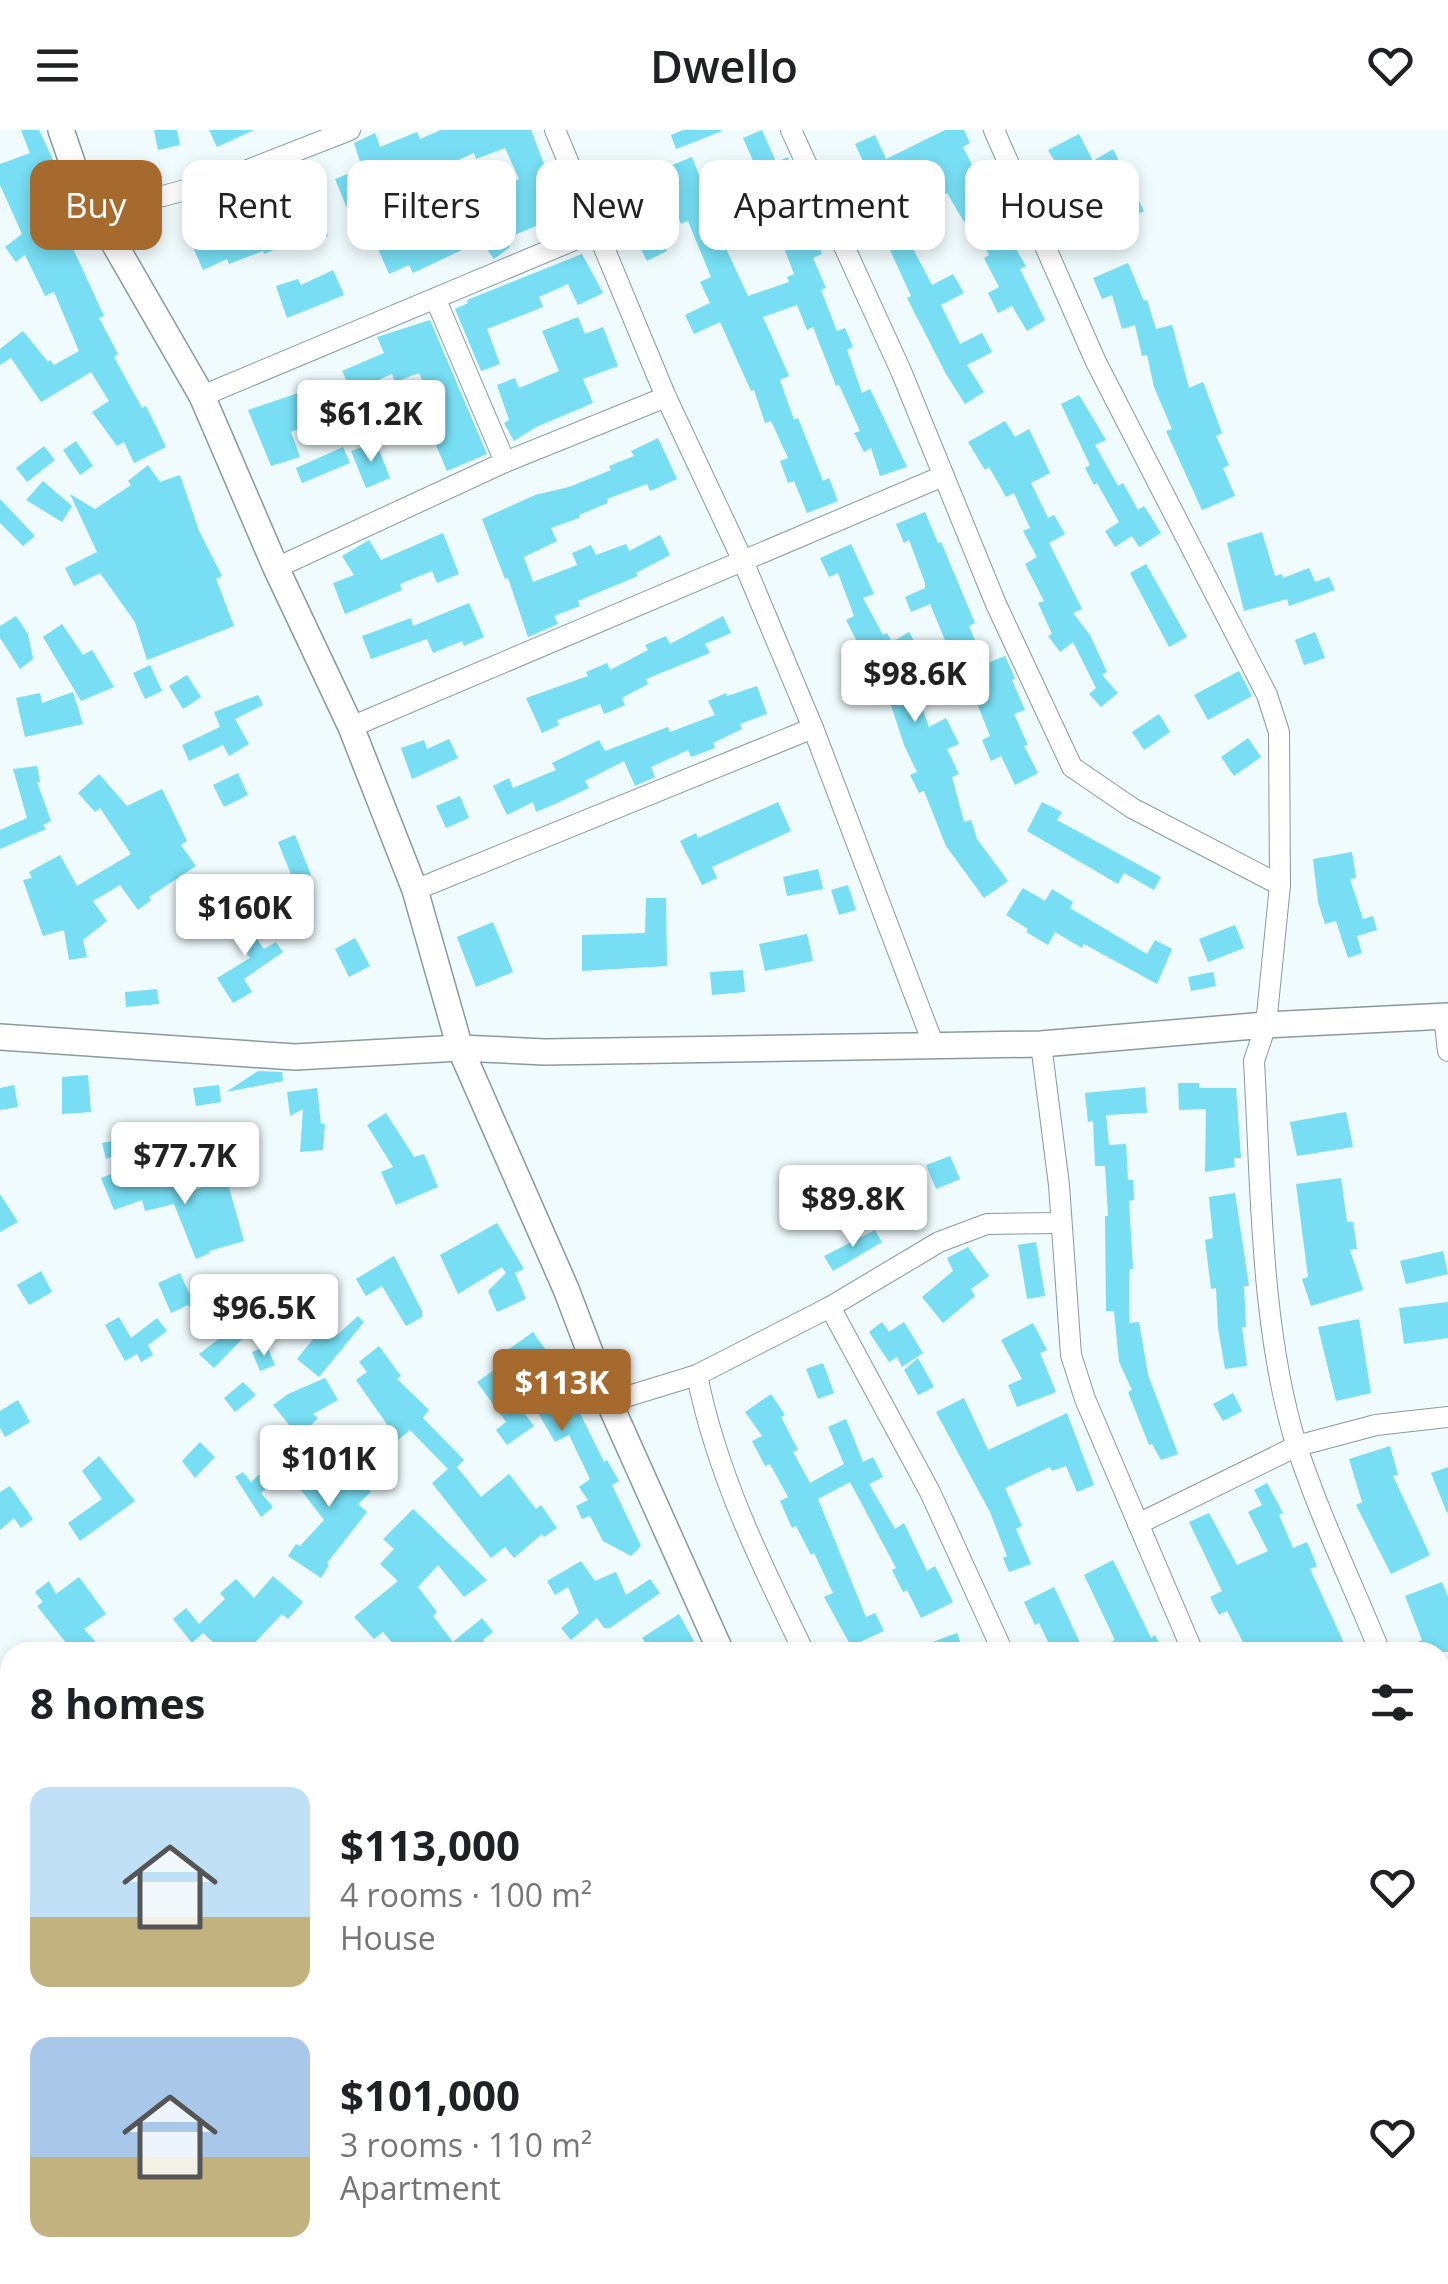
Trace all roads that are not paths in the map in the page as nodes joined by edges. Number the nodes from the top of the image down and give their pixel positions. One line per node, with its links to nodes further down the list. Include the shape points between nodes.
1 (61, 130): 6 (street)
2 (350, 130): 8 (street)
3 (556, 130): 7 (street)
4 (792, 130): 16 (street)
5 (994, 130): 21 (street, via 1096,362 1271,704 1280,732)
6 (70, 160)
7 (569, 160)
8 (162, 196)
9 (118, 250): 13 (street)
10 (552, 250): 12 (street)
11 (606, 250): 14 (street)
12 (436, 300): 13 (street); 15 (street)
13 (202, 396): 18 (street)
14 (666, 397): 15 (street); 17 (street)
15 (505, 462): 18 (street)
16 (944, 476): 17 (street); 21 (street, via 1072,767 1147,816)
17 (743, 560): 19 (street); 20 (street)
18 (276, 568): 19 (street)
19 (351, 727): 22 (street)
20 (813, 728): 22 (street); 27 (street)
21 (1280, 885): 24 (street)
22 (415, 890): 28 (street)
23 (1446, 1016): 24 (street); 29 (street)
24 (1266, 1025): 26 (street); 35 (street, via 1254,1061 1261,1184 1280,1369)
25 (0, 1038): 28 (street, via 295,1056)
26 (1041, 1044): 27 (street); 30 (street)
27 (934, 1046): 28 (street)
28 (460, 1048): 33 (street)
29 (1448, 1051)
30 (1061, 1224): 31 (street, via 987,1224 939,1242); 36 (street, via 1071,1356)
31 (830, 1307): 32 (street); 39 (street, via 930,1492)
32 (697, 1375): 33 (street); 38 (street, via 735,1501)
33 (609, 1402): 37 (street)
34 (1448, 1416): 35 (street, via 1376,1425)
35 (1297, 1446): 36 (street); 41 (street)
36 (1138, 1524): 40 (street)
37 (717, 1642)
38 (799, 1642)
39 (998, 1642)
40 (1190, 1642)
41 (1376, 1642)

